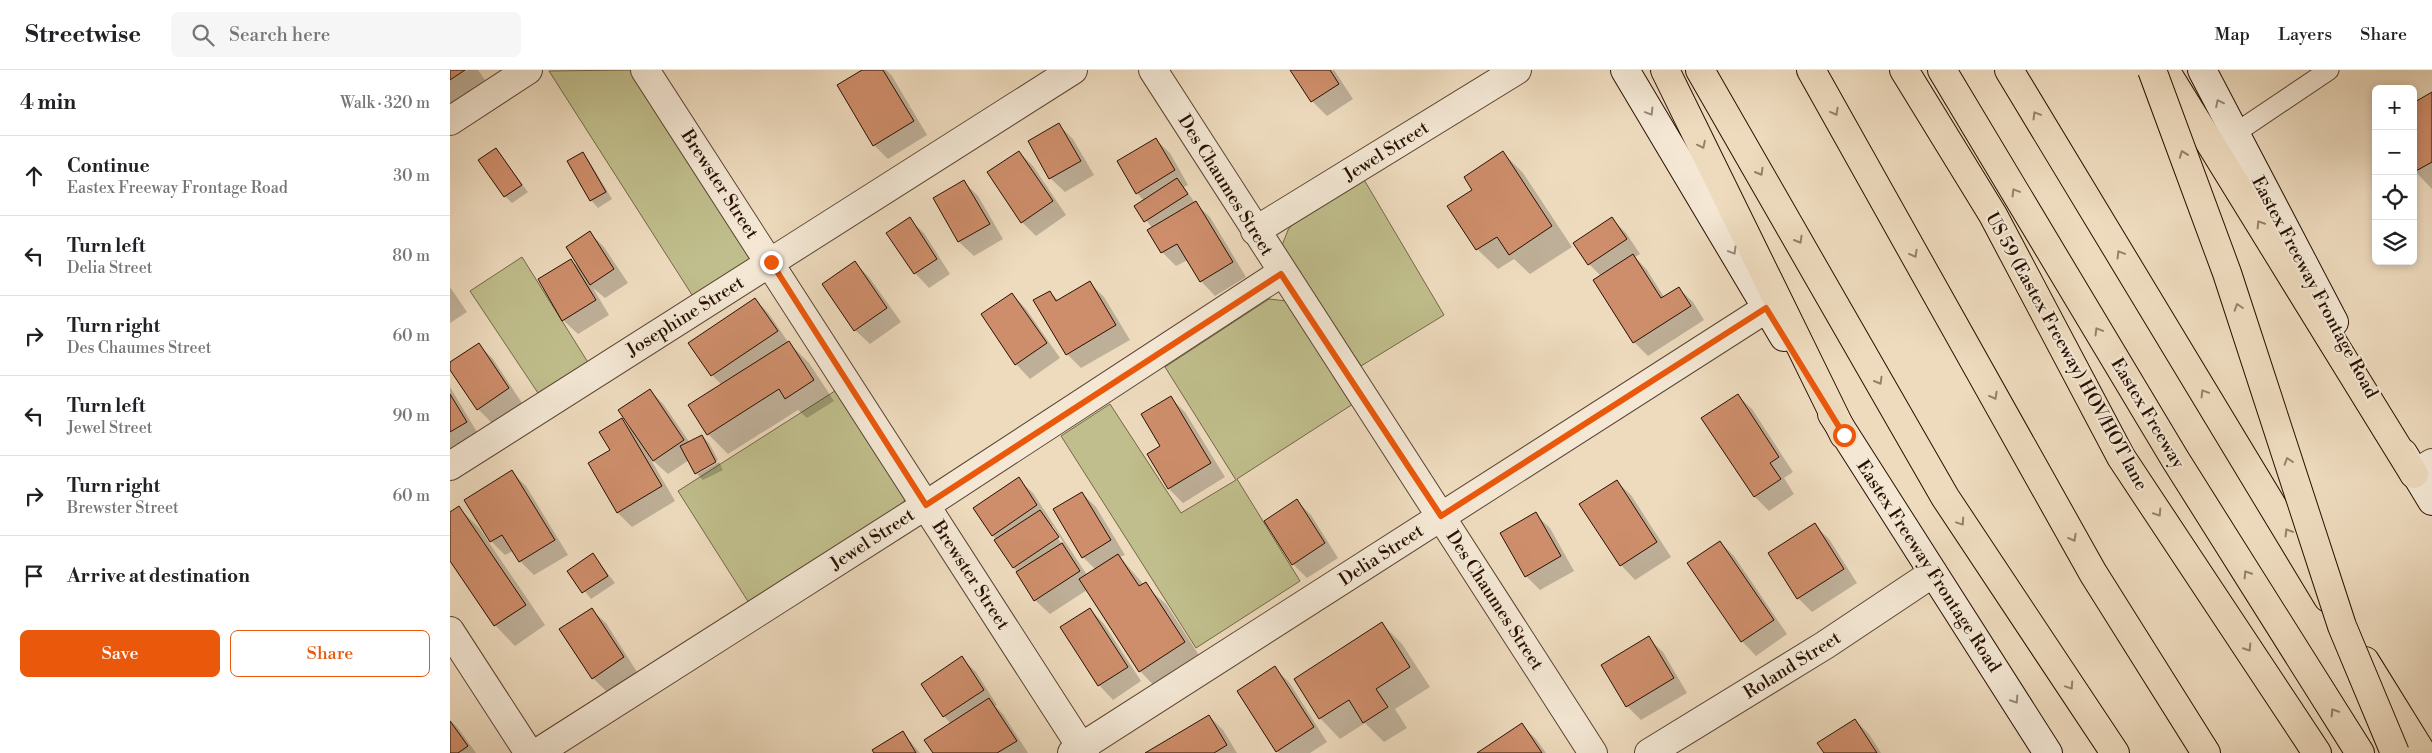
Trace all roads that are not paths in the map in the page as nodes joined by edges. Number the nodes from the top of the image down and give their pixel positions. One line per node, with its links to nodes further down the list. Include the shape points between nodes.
1 (528, 70): 18 (street)
2 (645, 70): 21 (street, Brewster Street)
3 (1073, 70): 21 (street, Josephine Street)
4 (1153, 70): 20 (street, Des Chaumes Street)
5 (1517, 70): 20 (street, Jewel Street)
6 (1625, 70): 23 (street, Eastex Freeway Frontage Road, one-way to 23)
7 (1665, 70): 24 (highway, one-way to 24)
8 (1700, 70): 39 (highway, one-way to 39, via 1945,497)
9 (1811, 70): 40 (highway, one-way to 40, via 2093,573)
10 (1887, 70): 25 (highway, via 1922,123 2087,407)
11 (1904, 70): 25 (highway, US 59 (Eastex Freeway) HOV/HOT lane, via 1992,215)
12 (1942, 70): 42 (highway, Eastex Freeway, one-way to 12, via 2175,460)
13 (2009, 70): 44 (highway, one-way to 13)
14 (2152, 70): 43 (highway, one-way to 14, bridge, via 2342,626 2227,273)
15 (2166, 70): 27 (highway, one-way to 15)
16 (2202, 70): 19 (street, Eastex Freeway Frontage Road, one-way to 16)
17 (2329, 70): 19 (lane)
18 (450, 121)
19 (2234, 134): 27 (street, Eastex Freeway Frontage Road)
20 (1255, 231): 22 (street, Des Chaumes Street)
21 (771, 262): 26 (street, Josephine Street); 29 (street, Brewster Street)
22 (1281, 274): 29 (street, Jewel Street); 30 (street, Des Chaumes Street)
23 (1766, 308): 24 (street, Eastex Freeway Frontage Road); 30 (street, Delia Street)
24 (1844, 435): 31 (street, Eastex Freeway Frontage Road)
25 (2121, 458): 41 (highway, US 59 (Eastex Freeway) HOV/HOT lane, one-way to 41)
26 (450, 466)
27 (2423, 468): 28 (street, Eastex Freeway Frontage Road)
28 (2432, 501)
29 (926, 505): 33 (street, Brewster Street); 35 (street, Jewel Street)
30 (1441, 516): 33 (street, Delia Street); 36 (street, Des Chaumes Street)
31 (1933, 573): 37 (street, Roland Street, via 1825,645); 38 (street, Eastex Freeway Frontage Road, one-way to 38)
32 (450, 631): 34 (street)
33 (1080, 751)
34 (528, 753)
35 (537, 753)
36 (1593, 753)
37 (1649, 753)
38 (2048, 753)
39 (2115, 753)
40 (2206, 753)
41 (2317, 753)
42 (2360, 753)
43 (2395, 753)
44 (2422, 753)

